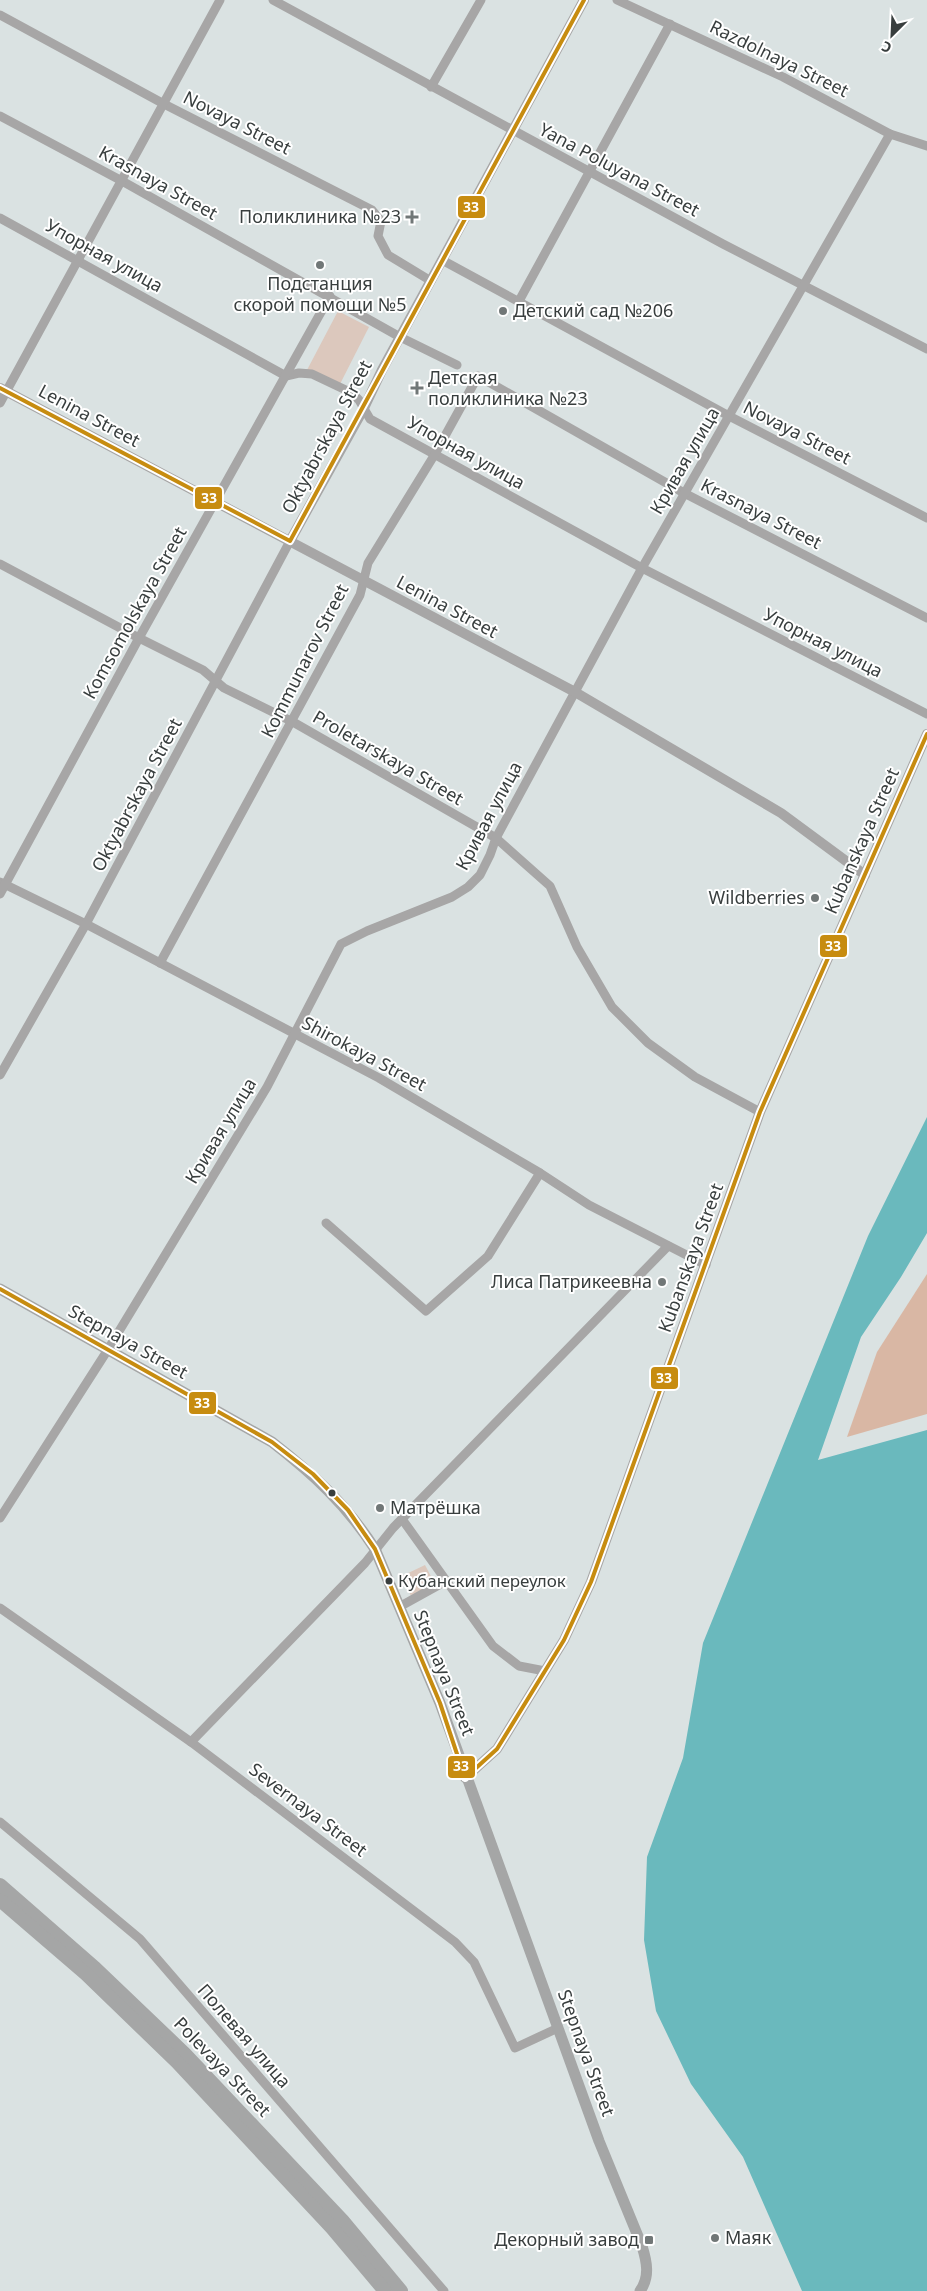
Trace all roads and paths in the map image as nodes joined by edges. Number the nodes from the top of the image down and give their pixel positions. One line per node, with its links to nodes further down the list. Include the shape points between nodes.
1 (220, 0): 9 (street)
2 (273, 0): 8 (street, Yana Poluyana Street)
3 (481, 0): 8 (street)
4 (584, 0): 11 (street, Oktyabrskaya Street)
5 (617, 0): 7 (street, Razdolnaya Street)
6 (0, 15): 9 (street, Novaya Street)
7 (670, 24): 12 (street, Razdolnaya Street, via 783,77); 14 (street)
8 (431, 87): 11 (street, Yana Poluyana Street)
9 (164, 104): 15 (street); 19 (street, Novaya Street, via 372,210 381,221 378,236 388,255)
10 (0, 116): 15 (street, Krasnaya Street)
11 (511, 131): 14 (street, Yana Poluyana Street); 18 (street, Oktyabrskaya Street)
12 (890, 134): 13 (street, Razdolnaya Street); 20 (street, Кривая улица)
13 (927, 146)
14 (589, 172): 20 (street, Yana Poluyana Street); 22 (street)
15 (122, 181): 17 (street); 21 (street, Krasnaya Street)
16 (0, 218): 17 (street, Упорная улица)
17 (78, 259): 26 (street, Упорная улица); 28 (street)
18 (442, 260): 19 (street, Oktyabrskaya Street); 22 (street, Novaya Street)
19 (431, 281): 23 (street, Oktyabrskaya Street)
20 (803, 287): 24 (street, Yana Poluyana Street); 31 (street, Кривая улица)
21 (330, 296): 23 (street, Krasnaya Street); 26 (street, Komsomolskaya Street)
22 (519, 301): 31 (street, Novaya Street)
23 (400, 337): 25 (street, Krasnaya Street); 30 (street, Oktyabrskaya Street)
24 (927, 350)
25 (457, 365)
26 (286, 376): 30 (street, Упорная улица, via 312,374 352,393); 34 (street, Komsomolskaya Street)
27 (478, 376): 32 (street, Kommunarov Street); 33 (street, Krasnaya Street)
28 (3, 390): 29 (street); 34 (street, Lenina Street)
29 (0, 403)
30 (363, 410): 32 (street, Упорная улица, via 370,419); 36 (street, Oktyabrskaya Street)
31 (729, 416): 33 (street, Кривая улица); 35 (street, Novaya Street)
32 (435, 454): 38 (street, Упорная улица); 39 (street, Kommunarov Street, via 368,563)
33 (684, 493): 38 (street, Кривая улица); 40 (street, Krasnaya Street)
34 (216, 502): 36 (street, Lenina Street); 41 (street, Komsomolskaya Street)
35 (927, 518)
36 (290, 541): 39 (street, Lenina Street); 42 (street, Oktyabrskaya Street)
37 (0, 564): 41 (street, Proletarskaya Street)
38 (642, 568): 43 (street, Кривая улица); 44 (street, Упорная улица)
39 (363, 581): 43 (street, Lenina Street); 45 (street, Kommunarov Street, via 360,595)
40 (927, 618)
41 (138, 638): 42 (street, Proletarskaya Street, via 203,670); 49 (street, Komsomolskaya Street)
42 (216, 680): 45 (street, Proletarskaya Street, via 224,688); 51 (street, Oktyabrskaya Street)
43 (575, 692): 47 (street, Кривая улица); 48 (street, Lenina Street, via 782,813)
44 (927, 714)
45 (293, 722): 47 (street, Proletarskaya Street); 52 (street, Kommunarov Street)
46 (927, 734): 48 (street, Kubanskaya Street)
47 (496, 838): 53 (street, Кривая улица, via 480,875 468,888 341,944); 55 (street, Proletarskaya Street, via 550,886 577,947 612,1007 648,1043 695,1077)
48 (865, 875): 55 (street, Kubanskaya Street)
49 (3, 883): 50 (street, Komsomolskaya Street); 51 (street, Shirokaya Street)
50 (0, 894)
51 (86, 924): 52 (street, Shirokaya Street); 54 (street, Oktyabrskaya Street)
52 (160, 963): 53 (street, Shirokaya Street)
53 (294, 1034): 56 (street, Shirokaya Street, via 379,1078); 61 (street, Кривая улица, via 267,1087)
54 (0, 1075)
55 (760, 1112): 59 (street, Kubanskaya Street)
56 (540, 1173): 57 (street, via 488,1256 426,1311); 58 (street, Shirokaya Street, via 590,1205)
57 (326, 1223)
58 (668, 1246): 59 (street, Shirokaya Street); 63 (street)
59 (706, 1265): 68 (street, Kubanskaya Street, via 590,1582)
60 (0, 1290): 61 (main road, Stepnaya Street)
61 (107, 1351): 62 (street, Кривая улица); 64 (main road, Stepnaya Street, via 272,1442 313,1474 348,1510)
62 (0, 1518)
63 (402, 1519): 64 (street); 65 (street)
64 (375, 1549): 66 (main road, Stepnaya Street); 69 (street)
65 (446, 1581): 66 (street); 68 (street, via 493,1646 519,1666)
66 (398, 1607): 70 (main road, Stepnaya Street, via 440,1703)
67 (0, 1608): 69 (street, Severnaya Street)
68 (546, 1671): 70 (street, Kubanskaya Street, via 497,1749)
69 (191, 1742): 74 (street, Severnaya Street, via 455,1942 474,1962 515,2048)
70 (465, 1778): 74 (main road, Stepnaya Street)
71 (0, 1822): 78 (street, Полевая улица, via 140,1939)
72 (0, 1886): 77 (highway, Polevaya Street, via 95,1968 185,2054 342,2220)
73 (0, 1900): 76 (highway, Polevaya Street, via 86,1974 177,2062 332,2228)
74 (558, 2028): 75 (main road, Stepnaya Street, via 642,2246 646,2261)
75 (645, 2285)
76 (385, 2291)
77 (401, 2291)
78 (444, 2291)

